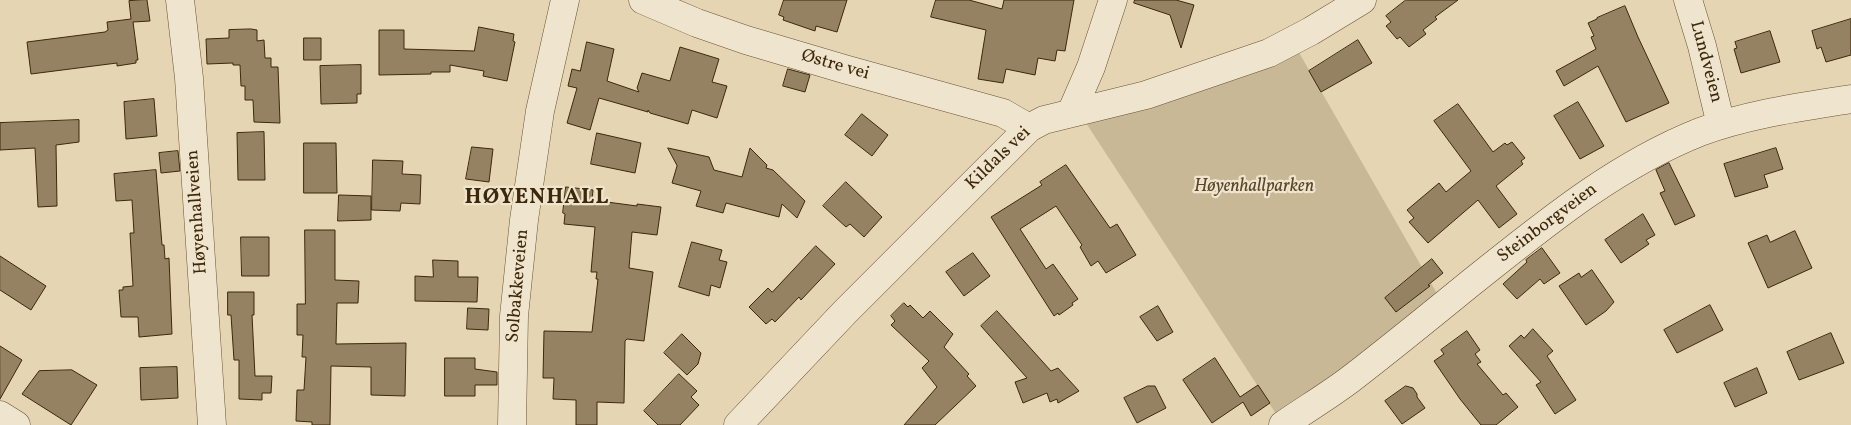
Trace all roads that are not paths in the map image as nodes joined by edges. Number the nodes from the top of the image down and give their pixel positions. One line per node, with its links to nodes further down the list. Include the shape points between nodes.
1 (180, 0): 13 (street, Høyenhallveien, via 189,78)
2 (565, 0): 14 (street, Solbakkeveien, via 540,111 524,220 514,316)
3 (643, 0): 10 (street, Østre vei, via 746,40 1003,113)
4 (1113, 0): 8 (street, via 1091,67)
5 (1362, 0): 8 (street, Kildals vei, via 1270,53 1146,95)
6 (1688, 0): 9 (street, Lundveien)
7 (1851, 99): 9 (street, Steinborgveien, via 1783,110)
8 (1071, 113): 10 (street, Kildals vei)
9 (1721, 125): 16 (street, Steinborgveien, via 1661,150 1608,178 1527,238 1351,379)
10 (1028, 128): 15 (street, Kildals vei)
11 (0, 415): 12 (street)
12 (16, 425)
13 (212, 425)
14 (512, 425)
15 (738, 425)
16 (1283, 425)

